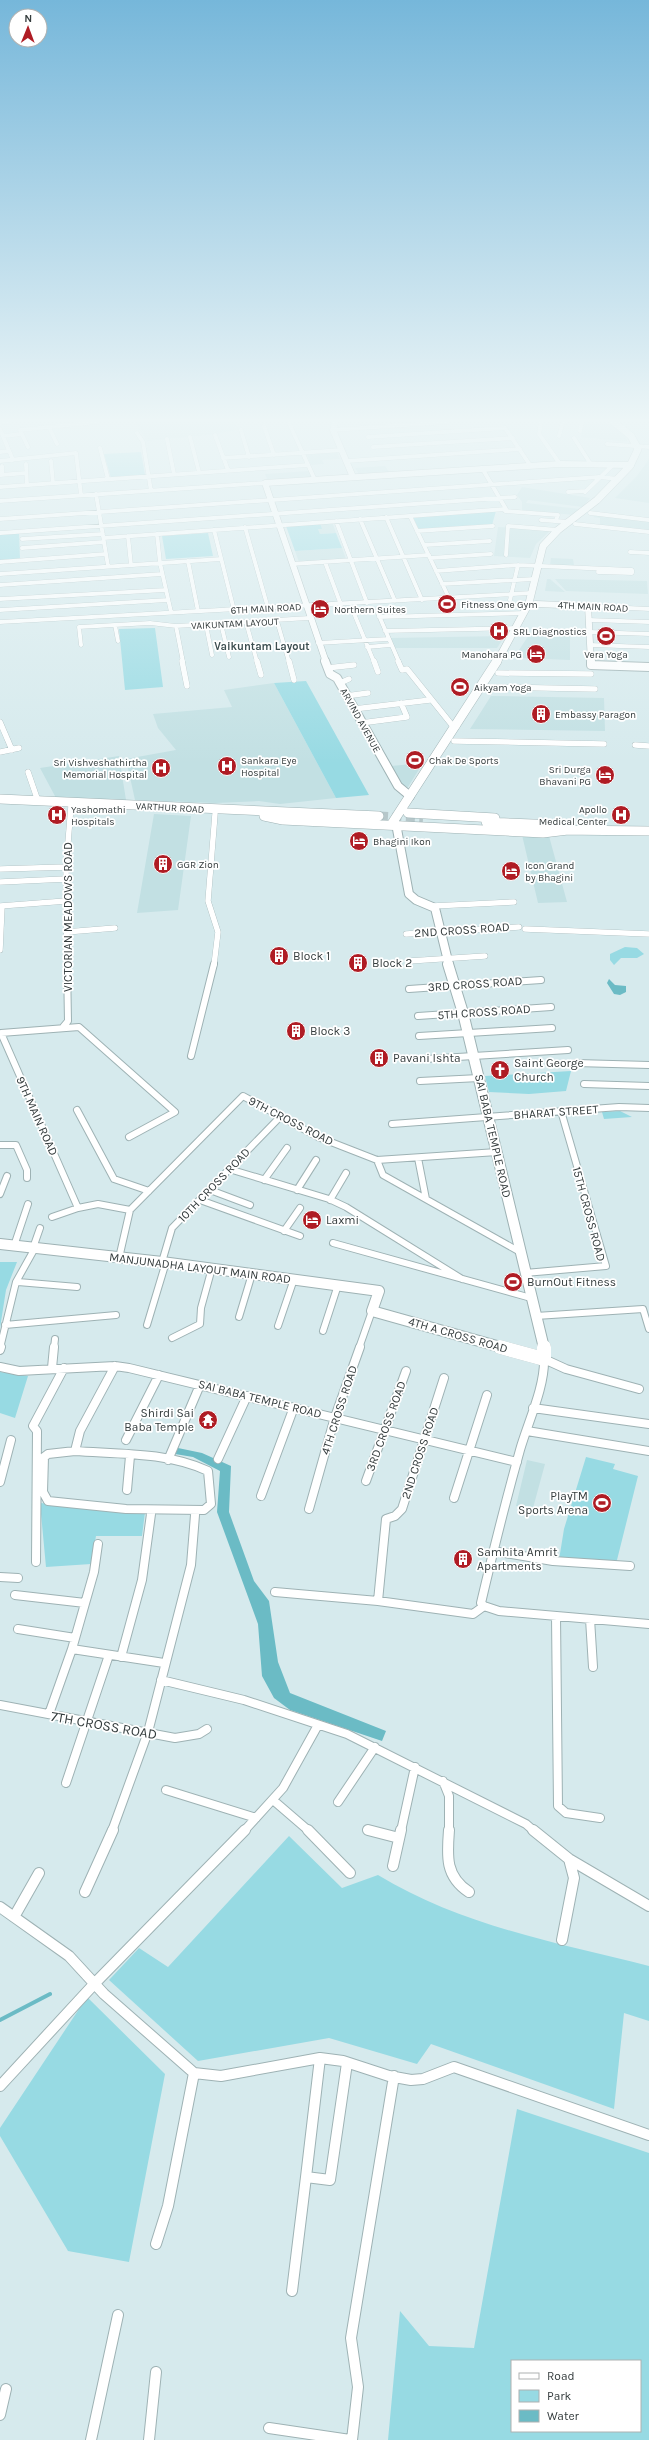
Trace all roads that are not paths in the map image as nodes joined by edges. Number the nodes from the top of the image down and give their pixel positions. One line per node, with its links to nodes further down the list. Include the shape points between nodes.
1 (22, 536): 15 (street)
2 (128, 536): 14 (street); 35 (street)
3 (157, 536): 33 (street)
4 (215, 536): 26 (street)
5 (248, 536): 61 (street)
6 (284, 536): 34 (street, ARVIND AVENUE)
7 (342, 536): 29 (street)
8 (367, 536): 27 (street)
9 (394, 536): 24 (street)
10 (419, 536): 17 (street)
11 (507, 536): 23 (street)
12 (552, 536): 37 (main road, via 543,546)
13 (560, 536): 37 (main road, via 550,546)
14 (104, 538): 15 (street); 18 (street); 21 (street)
15 (22, 539): 18 (street)
16 (490, 542): 17 (street)
17 (424, 545): 25 (street)
18 (22, 548): 28 (street)
19 (630, 552): 20 (street)
20 (649, 553)
21 (106, 554): 28 (street); 38 (street)
22 (491, 554): 25 (street)
23 (506, 555)
24 (403, 557): 25 (street); 27 (street); 53 (street)
25 (430, 557): 39 (street)
26 (221, 558): 30 (street); 64 (street)
27 (376, 558): 29 (street); 55 (street)
28 (23, 560): 31 (street)
29 (351, 560): 32 (street); 56 (street)
30 (188, 561): 33 (street); 65 (street)
31 (0, 562)
32 (325, 562): 34 (street); 58 (street)
33 (160, 563): 35 (street); 42 (street)
34 (292, 564): 59 (street, ARVIND AVENUE)
35 (131, 565): 38 (street)
36 (518, 565): 37 (street); 39 (street); 43 (street)
37 (540, 565): 40 (street, via 632,570 632,573); 44 (main road); 57 (main road)
38 (108, 566): 41 (street)
39 (436, 570): 45 (street)
40 (598, 572)
41 (0, 574)
42 (162, 574): 46 (street); 47 (street)
43 (514, 579): 44 (street); 45 (street); 49 (street)
44 (534, 579): 48 (main road)
45 (442, 584): 50 (street)
46 (0, 585)
47 (166, 590): 51 (street); 52 (street)
48 (531, 593): 49 (street, 6TH MAIN ROAD); 69 (main road)
49 (511, 594): 50 (street, 6TH MAIN ROAD); 54 (street)
50 (449, 598): 53 (street, 6TH MAIN ROAD)
51 (0, 599)
52 (168, 600): 63 (street); 68 (street)
53 (422, 600): 55 (street, 6TH MAIN ROAD)
54 (510, 600)
55 (395, 601): 56 (street, 6TH MAIN ROAD)
56 (367, 603): 58 (street, 6TH MAIN ROAD)
57 (536, 604): 60 (street, 4TH MAIN ROAD); 100 (main road, via 525,629)
58 (341, 605): 59 (street, 6TH MAIN ROAD)
59 (305, 606): 61 (street, 6TH MAIN ROAD); 71 (street, ARVIND AVENUE)
60 (588, 606): 62 (street, 4TH MAIN ROAD); 72 (street)
61 (268, 608): 64 (street, 6TH MAIN ROAD)
62 (649, 609)
63 (0, 610)
64 (234, 610): 65 (street, 6TH MAIN ROAD)
65 (198, 611): 68 (street, 6TH MAIN ROAD)
66 (353, 611): 86 (street)
67 (377, 611): 70 (street)
68 (171, 612): 74 (street, 6TH MAIN ROAD)
69 (524, 613): 70 (street); 81 (main road)
70 (379, 617): 82 (street)
71 (309, 618): 73 (street, VAIKUNTAM LAYOUT); 88 (street, ARVIND AVENUE)
72 (589, 620): 76 (street); 83 (street)
73 (277, 621): 75 (street, VAIKUNTAM LAYOUT); 104 (street)
74 (0, 622)
75 (246, 622): 77 (street, VAIKUNTAM LAYOUT); 102 (street)
76 (649, 622)
77 (221, 624): 78 (street, VAIKUNTAM LAYOUT); 95 (street)
78 (206, 625): 80 (street, VAIKUNTAM LAYOUT); 94 (street)
79 (115, 626): 80 (street, VAIKUNTAM LAYOUT, via 150,623); 87 (street); 89 (street, VAIKUNTAM LAYOUT, via 80,630)
80 (176, 626): 106 (street)
81 (517, 628): 82 (street); 116 (main road)
82 (385, 631): 85 (street)
83 (590, 632): 84 (street); 90 (street)
84 (649, 634)
85 (388, 639): 86 (street); 91 (street)
86 (364, 640): 88 (street); 92 (street)
87 (118, 641)
88 (318, 644): 98 (street, ARVIND AVENUE)
89 (81, 645)
90 (590, 645): 93 (street); 97 (street, via 591,665)
91 (391, 646): 92 (street); 111 (street, via 402,670 407,670)
92 (367, 647): 99 (street)
93 (649, 647)
94 (212, 655)
95 (229, 657)
96 (354, 665): 98 (street)
97 (649, 667)
98 (327, 668): 105 (street, ARVIND AVENUE)
99 (378, 672)
100 (498, 673): 101 (street); 107 (main road)
101 (591, 674)
102 (261, 675)
103 (349, 679): 105 (street)
104 (294, 680)
105 (340, 683): 110 (street, ARVIND AVENUE)
106 (187, 686)
107 (490, 687): 108 (street); 117 (main road)
108 (595, 689)
109 (368, 693): 110 (street)
110 (346, 696): 113 (street, ARVIND AVENUE)
111 (430, 700): 112 (street); 116 (street, via 452,725)
112 (401, 703): 113 (street); 115 (street, via 407,717)
113 (354, 709): 115 (street, ARVIND AVENUE)
114 (0, 722): 122 (street)
115 (361, 723): 125 (street, ARVIND AVENUE, via 398,786)
116 (457, 726): 125 (main road)
117 (454, 741): 118 (street); 131 (main road)
118 (604, 744)
119 (636, 745): 120 (street)
120 (649, 746)
121 (19, 748): 122 (street)
122 (12, 750): 123 (street)
123 (0, 752)
124 (28, 772): 127 (street)
125 (410, 796): 131 (main road)
126 (0, 798): 127 (main road, VARTHUR ROAD)
127 (38, 801): 130 (main road, VARTHUR ROAD)
128 (0, 802): 129 (main road, VARTHUR ROAD)
129 (70, 806): 132 (main road, VARTHUR ROAD); 137 (street, VICTORIAN MEADOWS ROAD)
130 (266, 813): 131 (main road, via 290,807); 132 (main road, VARTHUR ROAD); 134 (main road, via 283,820)
131 (399, 813): 134 (main road); 134 (main road); 135 (main road, via 555,821)
132 (215, 814): 165 (street, via 208,901 218,932 213,969)
133 (423, 821): 135 (main road)
134 (389, 824): 135 (main road, via 543,833); 144 (street, via 409,894 416,900)
135 (567, 827): 136 (main road); 136 (main road, via 620,827)
136 (649, 831)
137 (66, 867): 138 (street); 139 (street, VICTORIAN MEADOWS ROAD)
138 (0, 869)
139 (66, 880): 140 (street); 141 (street, VICTORIAN MEADOWS ROAD)
140 (0, 882)
141 (66, 901): 143 (street); 146 (street, VICTORIAN MEADOWS ROAD)
142 (514, 902): 144 (street)
143 (1, 906): 150 (street)
144 (433, 906): 147 (street, SAI BABA TEMPLE ROAD)
145 (115, 928): 146 (street)
146 (66, 932): 160 (street, VICTORIAN MEADOWS ROAD, via 68,1021)
147 (441, 932): 148 (street, 2ND CROSS ROAD); 149 (street, 2ND CROSS ROAD, via 522,928); 152 (street, SAI BABA TEMPLE ROAD)
148 (406, 934)
149 (649, 934)
150 (0, 950)
151 (485, 956): 152 (street)
152 (447, 958): 153 (street); 155 (street, SAI BABA TEMPLE ROAD)
153 (409, 960)
154 (541, 980): 155 (street, 3RD CROSS ROAD)
155 (455, 986): 156 (street, 3RD CROSS ROAD); 158 (street, SAI BABA TEMPLE ROAD)
156 (410, 989)
157 (550, 1007): 158 (street, 5TH CROSS ROAD)
158 (463, 1013): 159 (street, 5TH CROSS ROAD); 162 (street, SAI BABA TEMPLE ROAD)
159 (418, 1016)
160 (63, 1027): 180 (street, via 79,1027 175,1112); 201 (street, 9TH MAIN ROAD, via 1,1033)
161 (552, 1028): 162 (street)
162 (468, 1034): 163 (street); 166 (street, SAI BABA TEMPLE ROAD)
163 (419, 1036)
164 (568, 1050): 166 (street)
165 (191, 1056)
166 (474, 1056): 167 (street); 170 (street, SAI BABA TEMPLE ROAD)
167 (425, 1059)
168 (576, 1062): 169 (street)
169 (649, 1065)
170 (479, 1078): 171 (street); 178 (street, SAI BABA TEMPLE ROAD)
171 (420, 1081)
172 (584, 1084): 173 (street)
173 (649, 1086)
174 (649, 1108): 176 (street, BHARAT STREET)
175 (77, 1110): 194 (street, via 114,1179)
176 (561, 1111): 178 (street, BHARAT STREET); 216 (street, 15TH CROSS ROAD, via 606,1266)
177 (280, 1117): 186 (street, 9TH CROSS ROAD, via 327,1141); 187 (street, 10TH CROSS ROAD); 194 (street, 9TH CROSS ROAD, via 243,1096)
178 (488, 1117): 179 (street, BHARAT STREET); 183 (street, SAI BABA TEMPLE ROAD)
179 (392, 1124)
180 (130, 1137)
181 (0, 1145): 190 (street, via 16,1145)
182 (287, 1148): 191 (street)
183 (497, 1152): 184 (street, 9TH CROSS ROAD); 212 (street, SAI BABA TEMPLE ROAD)
184 (418, 1158): 186 (street, 9TH CROSS ROAD); 196 (street)
185 (316, 1160): 193 (street)
186 (377, 1160): 196 (street, via 384,1175)
187 (229, 1169): 191 (street); 192 (street, 10TH CROSS ROAD)
188 (346, 1173): 198 (street)
189 (7, 1176): 195 (street)
190 (28, 1178)
191 (264, 1180): 193 (street)
192 (210, 1190): 197 (street, 10TH CROSS ROAD); 200 (street)
193 (297, 1190): 198 (street)
194 (149, 1192): 203 (street, 9TH CROSS ROAD)
195 (0, 1194)
196 (426, 1199): 212 (street)
197 (200, 1200): 206 (street); 214 (street, 10TH CROSS ROAD, via 172,1228)
198 (330, 1200): 219 (street, via 346,1207)
199 (28, 1204): 210 (street)
200 (250, 1205)
201 (78, 1208): 203 (street, via 98,1204); 204 (street)
202 (300, 1208): 206 (street)
203 (130, 1210): 213 (street)
204 (52, 1217)
205 (40, 1228): 211 (street)
206 (284, 1231): 207 (street)
207 (300, 1236)
208 (333, 1243): 219 (street)
209 (0, 1244): 210 (street, MANJUNADHA LAYOUT MAIN ROAD)
210 (14, 1246): 211 (street, MANJUNADHA LAYOUT MAIN ROAD)
211 (34, 1248): 213 (street, MANJUNADHA LAYOUT MAIN ROAD); 220 (street, via 24,1260)
212 (520, 1252): 216 (street, SAI BABA TEMPLE ROAD)
213 (119, 1258): 214 (street, MANJUNADHA LAYOUT MAIN ROAD)
214 (164, 1262): 215 (street, MANJUNADHA LAYOUT MAIN ROAD); 229 (street, 10TH CROSS ROAD)
215 (212, 1268): 217 (street, MANJUNADHA LAYOUT MAIN ROAD); 233 (street, via 201,1308 200,1324)
216 (525, 1273): 223 (street, SAI BABA TEMPLE ROAD)
217 (252, 1274): 218 (street, MANJUNADHA LAYOUT MAIN ROAD); 227 (street)
218 (294, 1279): 221 (street, MANJUNADHA LAYOUT MAIN ROAD); 230 (street)
219 (462, 1279): 223 (street)
220 (18, 1282): 222 (street); 228 (street)
221 (338, 1285): 224 (street, MANJUNADHA LAYOUT MAIN ROAD, via 379,1291); 232 (street)
222 (77, 1287)
223 (531, 1298): 226 (street, SAI BABA TEMPLE ROAD)
224 (372, 1311): 236 (street, 4TH A CROSS ROAD); 250 (street, 4TH CROSS ROAD)
225 (116, 1315): 228 (street)
226 (536, 1316): 231 (street, via 643,1309); 236 (street, SAI BABA TEMPLE ROAD, via 544,1348)
227 (239, 1317)
228 (5, 1325): 235 (street)
229 (147, 1325)
230 (278, 1326)
231 (649, 1329)
232 (323, 1331)
233 (172, 1338)
234 (55, 1340): 239 (street)
235 (0, 1350)
236 (544, 1359): 245 (street, via 566,1369); 249 (street, SAI BABA TEMPLE ROAD, via 543,1383)
237 (114, 1366): 240 (street, SAI BABA TEMPLE ROAD); 242 (street, SAI BABA TEMPLE ROAD); 257 (street, via 80,1431)
238 (0, 1367): 239 (street, SAI BABA TEMPLE ROAD, via 19,1371)
239 (52, 1368): 240 (street, SAI BABA TEMPLE ROAD)
240 (64, 1368): 274 (street, via 33,1426 37,1430)
241 (406, 1371): 252 (street, 3RD CROSS ROAD)
242 (159, 1375): 244 (street, SAI BABA TEMPLE ROAD); 255 (street)
243 (444, 1378): 256 (street, 2ND CROSS ROAD)
244 (200, 1385): 247 (street, SAI BABA TEMPLE ROAD); 261 (street)
245 (639, 1389)
246 (487, 1395): 258 (street)
247 (247, 1396): 248 (street, SAI BABA TEMPLE ROAD); 262 (street)
248 (294, 1407): 250 (street, SAI BABA TEMPLE ROAD); 267 (street)
249 (533, 1408): 251 (street); 253 (street, SAI BABA TEMPLE ROAD)
250 (335, 1417): 252 (street, SAI BABA TEMPLE ROAD); 269 (street, 4TH CROSS ROAD)
251 (649, 1424)
252 (383, 1429): 256 (street, SAI BABA TEMPLE ROAD); 264 (street, 3RD CROSS ROAD)
253 (528, 1431): 259 (street); 263 (street, SAI BABA TEMPLE ROAD)
254 (11, 1440): 265 (street)
255 (126, 1440)
256 (425, 1440): 258 (street, SAI BABA TEMPLE ROAD); 280 (street, 2ND CROSS ROAD, via 402,1509 395,1516 386,1519)
257 (75, 1451): 260 (street); 261 (street, via 48,1454 44,1457 43,1492 48,1501 126,1510 204,1510 211,1504 208,1471 200,1466)
258 (470, 1451): 263 (street, SAI BABA TEMPLE ROAD); 268 (street)
259 (649, 1451)
260 (130, 1456): 261 (street); 266 (street)
261 (168, 1460)
262 (218, 1460)
263 (518, 1462): 273 (street, SAI BABA TEMPLE ROAD)
264 (366, 1481)
265 (0, 1482)
266 (127, 1490)
267 (261, 1496)
268 (454, 1498)
269 (308, 1509)
270 (151, 1514): 290 (street, via 142,1580)
271 (196, 1515): 291 (street, via 191,1565)
272 (98, 1544): 281 (street, via 94,1572)
273 (493, 1551): 275 (street, via 553,1561); 282 (street, SAI BABA TEMPLE ROAD, via 482,1603)
274 (36, 1562)
275 (630, 1566)
276 (0, 1577): 277 (street)
277 (18, 1578)
278 (275, 1592): 280 (street)
279 (15, 1595): 281 (street)
280 (378, 1601): 282 (street, via 473,1614)
281 (85, 1603): 287 (street)
282 (484, 1606): 283 (street, via 499,1611)
283 (556, 1616): 284 (street); 308 (street, via 558,1806 566,1813)
284 (590, 1619): 285 (street); 292 (street)
285 (649, 1624)
286 (18, 1629): 287 (street)
287 (75, 1638): 288 (street)
288 (72, 1649): 289 (street); 295 (street)
289 (109, 1655): 290 (street); 296 (street)
290 (121, 1657): 291 (street)
291 (164, 1663): 293 (street)
292 (593, 1667)
293 (161, 1680): 297 (street, via 244,1700); 299 (street)
294 (0, 1704): 295 (street, 7TH CROSS ROAD)
295 (49, 1714): 296 (street, 7TH CROSS ROAD)
296 (87, 1721): 299 (street, 7TH CROSS ROAD); 303 (street)
297 (318, 1725): 300 (street); 305 (street, via 283,1788)
298 (207, 1729): 299 (street, 7TH CROSS ROAD, via 199,1734 175,1738)
299 (148, 1732): 315 (street, via 120,1813)
300 (376, 1747): 301 (street); 306 (street)
301 (415, 1767): 302 (street); 310 (street)
302 (443, 1781): 311 (street, via 526,1824); 316 (street, via 449,1795 447,1844 450,1871 460,1888)
303 (66, 1783)
304 (166, 1790): 307 (street)
305 (273, 1800): 307 (street); 314 (street, via 302,1824)
306 (338, 1802)
307 (256, 1818): 321 (street)
308 (600, 1818)
309 (368, 1830): 310 (street)
310 (399, 1838): 312 (street)
311 (569, 1859): 317 (street); 320 (street, via 574,1878)
312 (393, 1866)
313 (39, 1873): 319 (street)
314 (350, 1873)
315 (85, 1892)
316 (469, 1892)
317 (649, 1906)
318 (0, 1907): 319 (street)
319 (14, 1917): 321 (street, via 70,1956)
320 (562, 1940)
321 (96, 1982): 324 (street, via 104,1994); 326 (street)
322 (320, 2058): 323 (street); 324 (street, via 225,2075 202,2076); 328 (street)
323 (347, 2062): 325 (street); 328 (street, via 330,2180)
324 (194, 2073): 329 (street, via 168,2206)
325 (394, 2076): 327 (street, via 410,2080 426,2079 444,2068 454,2067); 338 (street, via 351,2338 358,2387)
326 (0, 2086)
327 (649, 2135)
328 (306, 2177): 330 (street)
329 (156, 2244)
330 (292, 2291)
331 (118, 2315): 336 (street)
332 (156, 2372): 337 (street)
333 (6, 2389): 334 (street)
334 (0, 2414)
335 (269, 2428): 338 (street)
336 (91, 2440)
337 (149, 2440)
338 (346, 2440)

